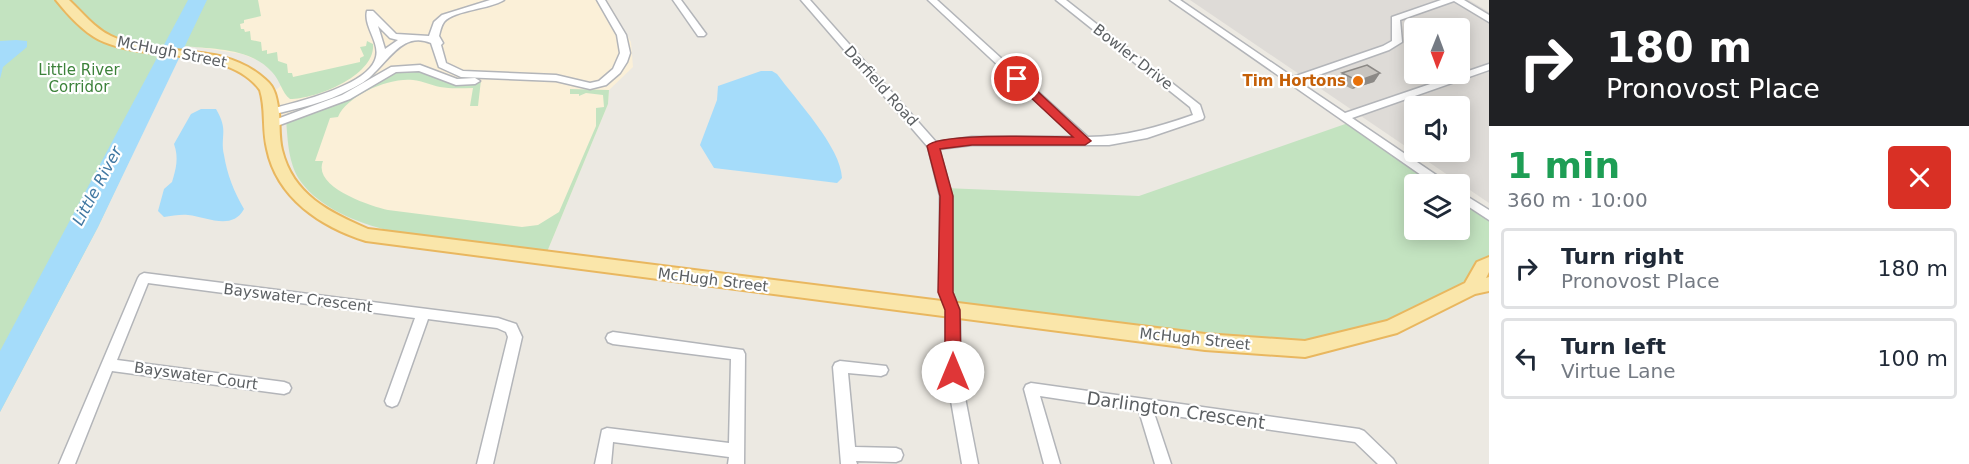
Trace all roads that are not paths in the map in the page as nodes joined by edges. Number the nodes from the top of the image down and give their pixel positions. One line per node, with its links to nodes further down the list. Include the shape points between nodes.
1 (62, 0): 23 (main road, McHugh Street, via 106,38 238,65 264,84)
2 (500, 0): 11 (street)
3 (601, 0): 20 (street, via 626,43 621,66 610,80 590,86 556,78)
4 (677, 0): 13 (street)
5 (804, 0): 25 (street, Darfield Road)
6 (932, 0): 24 (street)
7 (1060, 0): 24 (street, Bowler Drive, via 1195,105 1199,117 1147,134)
8 (1174, 0): 21 (street)
9 (1450, 0): 21 (street, via 1395,19 1397,42 1386,48)
10 (1458, 0): 12 (street)
11 (466, 9): 14 (street, via 442,14 425,34); 15 (street, via 439,22 434,36)
12 (1489, 19)
13 (701, 34)
14 (413, 38): 15 (street); 16 (street, via 402,41); 17 (street, via 393,36 370,13 380,40)
15 (439, 46): 19 (street, via 429,62); 20 (street, via 439,58 448,70)
16 (389, 53): 17 (street); 19 (street, via 395,65)
17 (380, 60): 23 (street, via 352,84)
18 (1489, 67): 22 (street)
19 (406, 68): 20 (street, via 420,68 456,82); 23 (street, via 387,73 346,97)
20 (503, 75)
21 (1291, 81): 22 (street)
22 (1343, 117): 26 (street)
23 (272, 118): 31 (main road, McHugh Street, via 274,148 297,195 315,212 366,235)
24 (1085, 141): 25 (street, via 972,141)
25 (933, 146): 31 (street, Darfield Road, via 946,196 946,292)
26 (1426, 174)
27 (1470, 203): 28 (street)
28 (1489, 216)
29 (1489, 264): 30 (main road, McHugh Street, via 1483,267)
30 (1480, 286): 31 (main road, McHugh Street, via 1391,328 1305,349 1204,342)
31 (953, 310): 45 (street, Darfield Road, via 953,372)
32 (423, 314): 34 (street, Bayswater Crescent, via 144,278); 37 (street); 43 (street, Bayswater Crescent, via 511,328 515,338)
33 (613, 338): 40 (street, via 738,354)
34 (109, 365): 36 (street, Bayswater Court); 42 (street, Bayswater Crescent)
35 (881, 370): 41 (street, via 840,367)
36 (284, 388)
37 (392, 401)
38 (1144, 405): 46 (street, Darlington Crescent, via 1031,389); 47 (street); 48 (street, Darlington Crescent, via 1359,436)
39 (896, 455): 41 (street)
40 (737, 458): 44 (street, via 607,435)
41 (849, 459)
42 (67, 464)
43 (484, 464)
44 (603, 464)
45 (970, 464)
46 (1052, 464)
47 (1163, 464)
48 (1388, 464)

